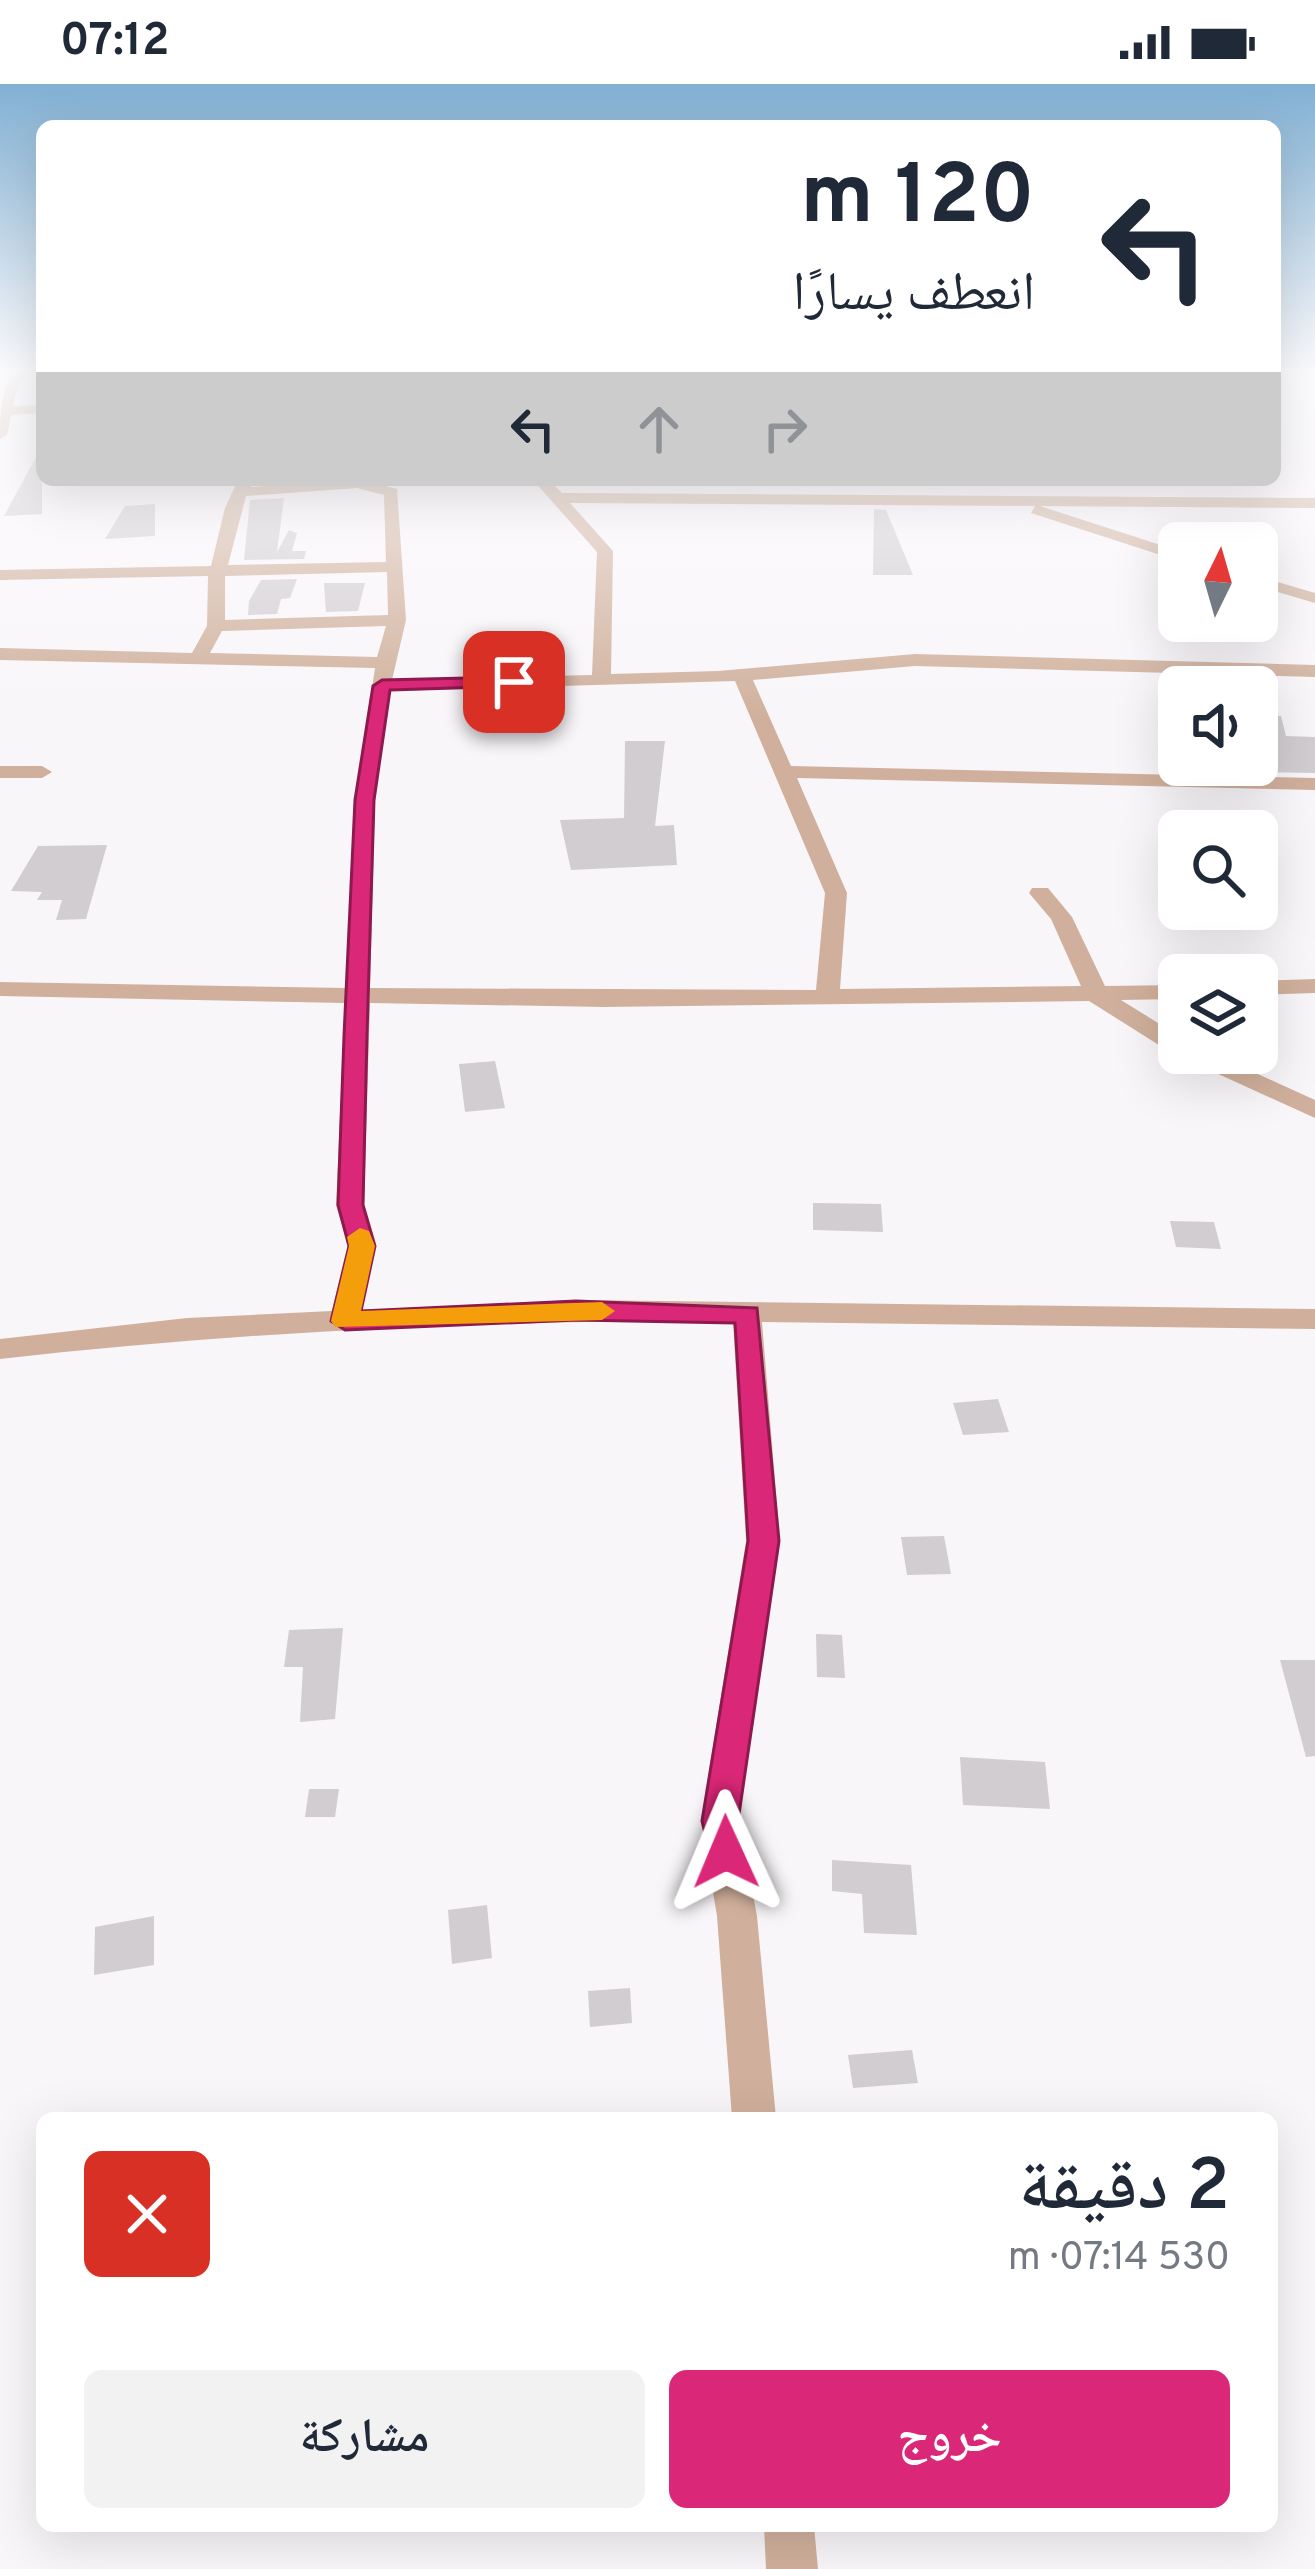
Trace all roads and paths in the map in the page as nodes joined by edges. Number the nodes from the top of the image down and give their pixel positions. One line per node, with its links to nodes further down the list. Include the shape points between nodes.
1 (242, 488): 10 (street)
2 (375, 488): 9 (street, via 392,492)
3 (549, 488): 5 (street)
4 (975, 488): 6 (street)
5 (558, 498): 6 (street); 21 (street, via 604,551)
6 (1010, 501): 7 (street); 8 (street)
7 (1315, 502)
8 (1158, 549)
9 (395, 567): 10 (street); 14 (street)
10 (217, 574): 11 (street); 15 (street)
11 (0, 575)
12 (1278, 587): 13 (street)
13 (1315, 598)
14 (397, 620): 15 (street); 19 (street)
15 (216, 626): 17 (street)
16 (0, 654): 17 (street)
17 (198, 659): 19 (street)
18 (1315, 671): 20 (street, via 915,660)
19 (383, 674): 21 (street); 31 (street, via 365,800)
20 (742, 675): 21 (street); 24 (street)
21 (602, 680)
22 (0, 772): 23 (street)
23 (42, 772)
24 (784, 772): 25 (street); 33 (street, via 836,893)
25 (1315, 784)
26 (1040, 893): 32 (street, via 1061,917)
27 (1315, 986): 28 (street)
28 (1278, 987)
29 (0, 989): 31 (street)
30 (1158, 993): 32 (street)
31 (357, 994): 33 (street); 39 (street, via 350,1205 362,1246)
32 (1098, 996): 33 (street); 34 (street)
33 (827, 999)
34 (1158, 1034)
35 (1237, 1074): 36 (street)
36 (1315, 1110)
37 (748, 1315): 38 (street); 39 (street, via 576,1310); 41 (street, via 763,1541 720,1821 737,1916)
38 (1315, 1319)
39 (345, 1321): 40 (street)
40 (0, 1349)
41 (753, 2112)
42 (789, 2532): 43 (street)
43 (792, 2569)

